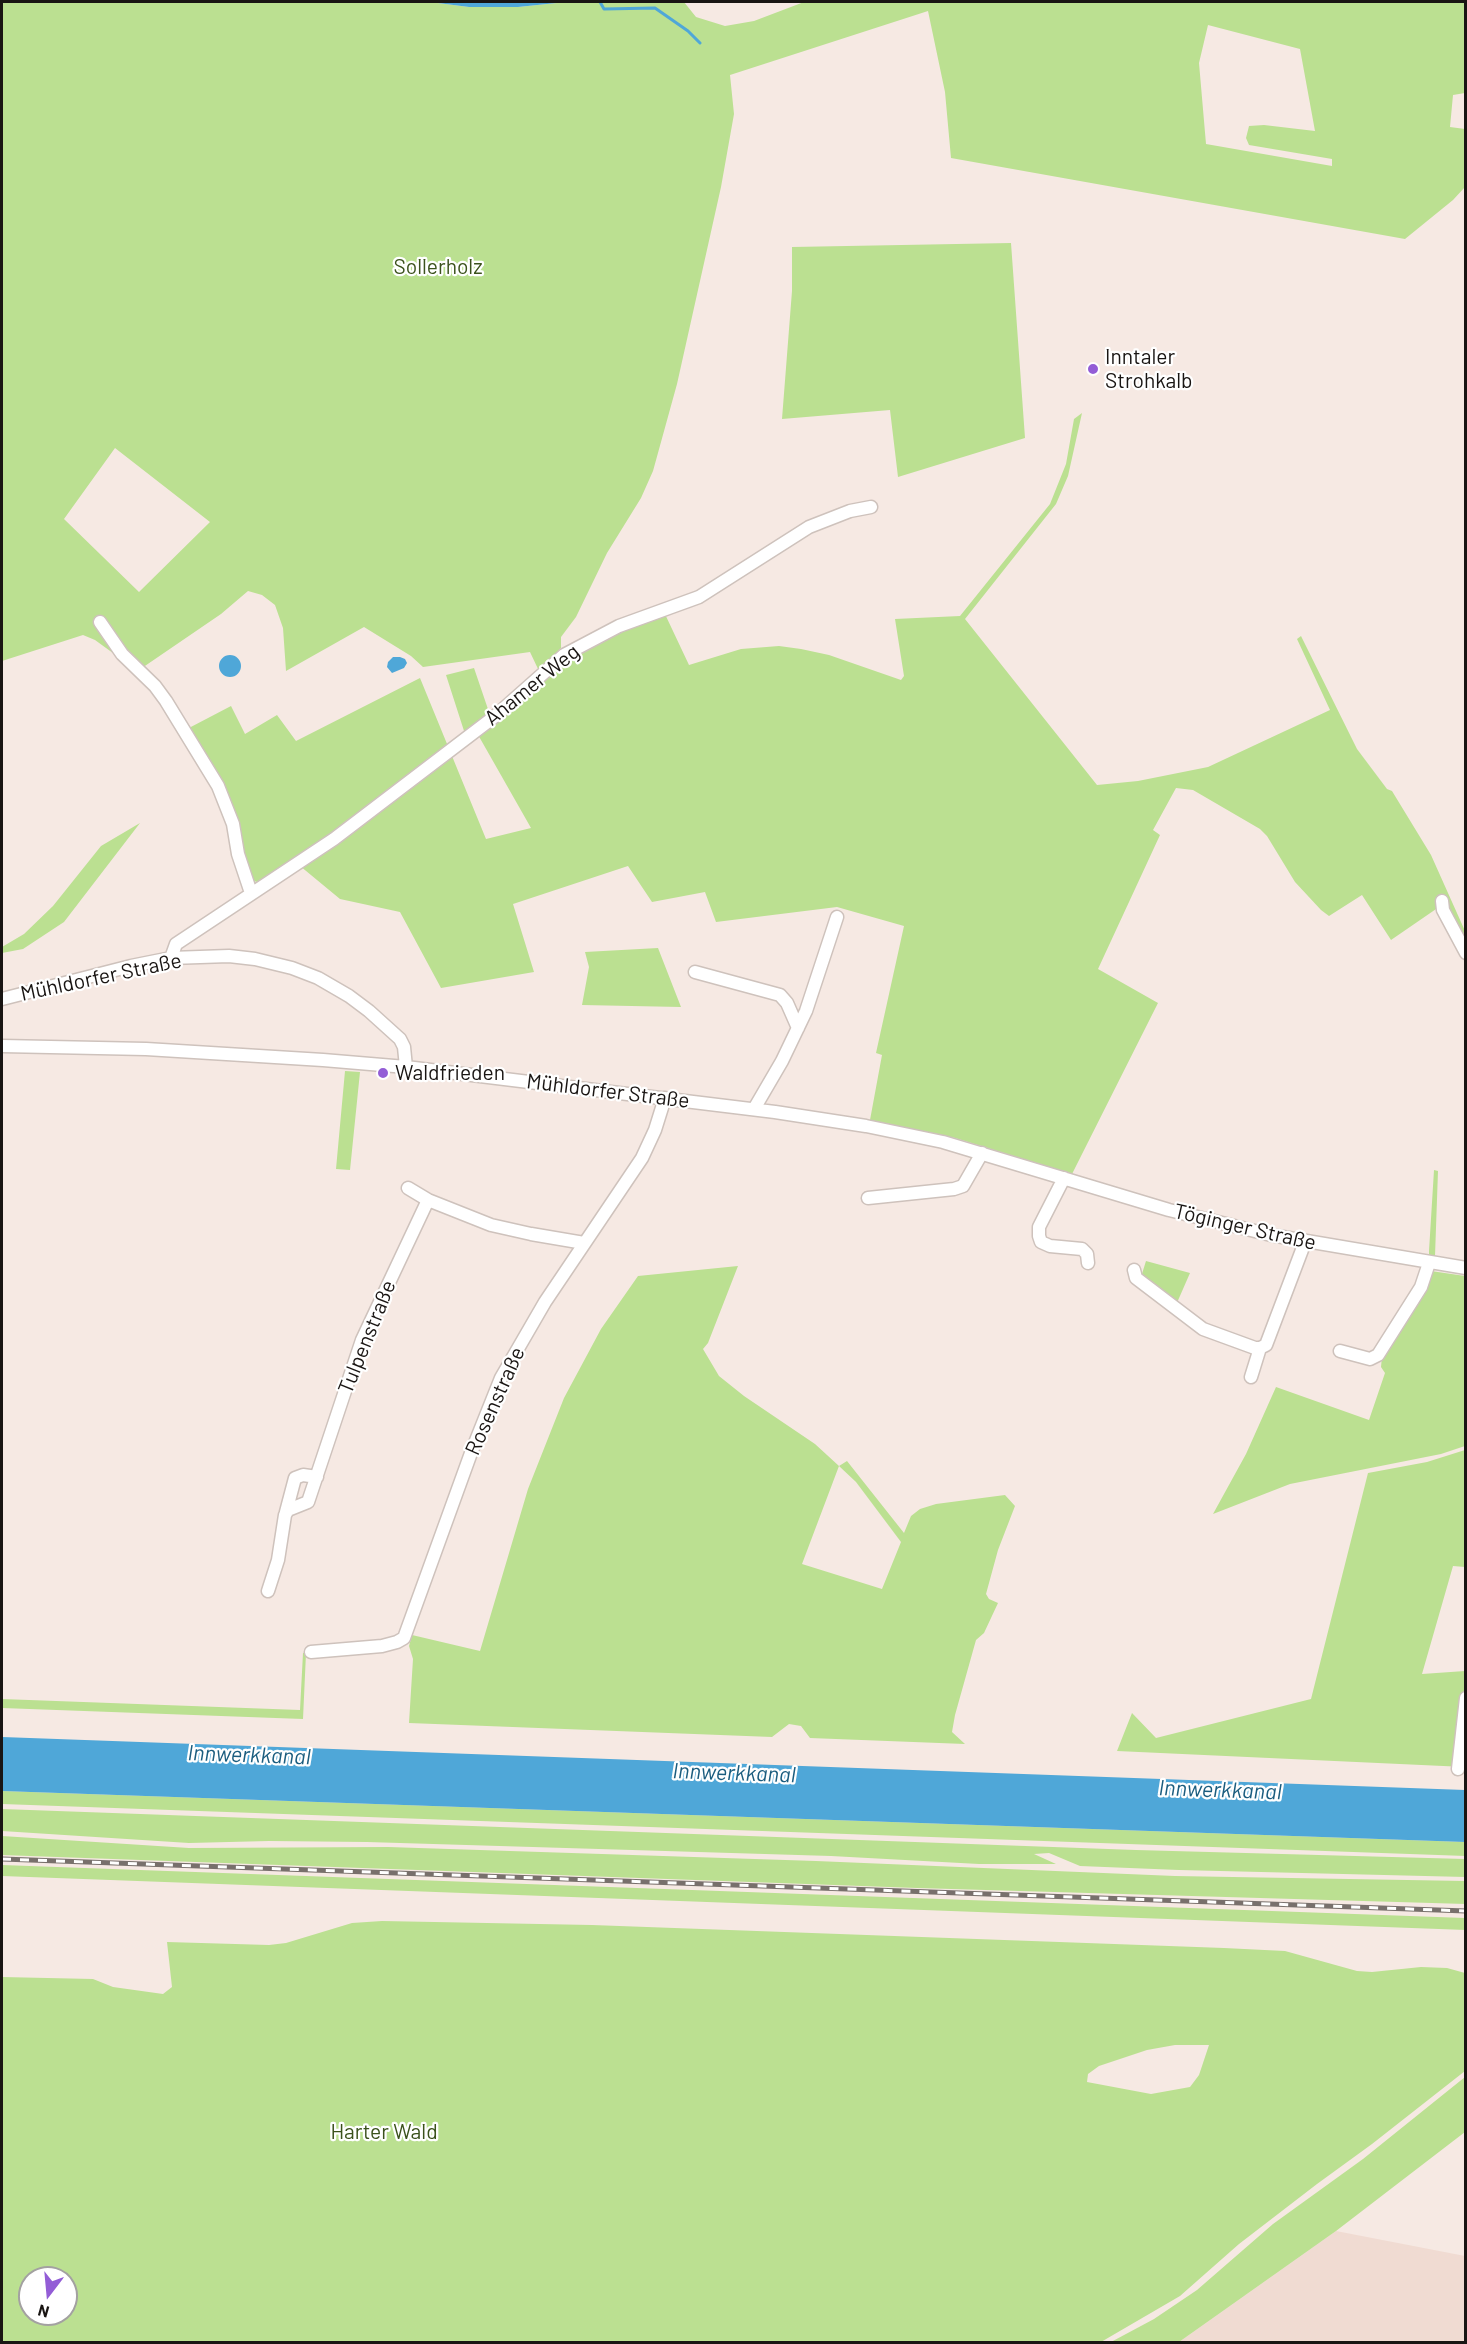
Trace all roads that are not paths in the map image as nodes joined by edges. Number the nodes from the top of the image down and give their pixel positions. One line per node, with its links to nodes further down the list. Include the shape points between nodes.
1 (871, 507): 3 (street, Ahamer Weg, via 809,527 699,597 576,647 549,666 494,717 334,839)
2 (100, 622): 3 (street, via 122,654 155,686 218,786 233,824)
3 (251, 893): 7 (street, Ahamer Weg, via 176,944)
4 (1442, 901): 6 (street)
5 (837, 917): 10 (street)
6 (1466, 953)
7 (171, 958): 9 (street, Mühldorfer Straße); 12 (street, Mühldorfer Straße, via 255,959 318,978 369,1011 400,1039)
8 (696, 972): 10 (street, via 780,995)
9 (2, 999)
10 (798, 1028): 14 (street)
11 (2, 1046): 12 (street, Mühldorfer Straße, via 146,1049)
12 (406, 1067): 13 (street, Mühldorfer Straße)
13 (665, 1098): 14 (street, Mühldorfer Straße); 22 (street, Rosenstraße, via 642,1158)
14 (754, 1109): 15 (street, Mühldorfer Straße)
15 (775, 1112): 16 (street, Töginger Straße, via 906,1133)
16 (982, 1153): 17 (street, Töginger Straße); 19 (street, via 968,1181 954,1189)
17 (1064, 1178): 21 (street, Töginger Straße, via 1169,1210); 23 (street, via 1039,1227 1039,1236 1050,1246 1082,1249)
18 (408, 1188): 20 (street)
19 (868, 1198)
20 (428, 1200): 22 (street, via 501,1228); 30 (street, Tulpenstraße, via 362,1340)
21 (1305, 1242): 24 (street, Töginger Straße); 27 (street, via 1266,1345)
22 (584, 1243): 33 (street, Rosenstraße, via 495,1392 404,1638 382,1646)
23 (1088, 1263)
24 (1429, 1263): 25 (street, Töginger Straße); 28 (street, via 1420,1287 1378,1355 1370,1359)
25 (1466, 1268)
26 (1134, 1270): 27 (street, via 1136,1278 1203,1329)
27 (1260, 1348): 29 (street)
28 (1340, 1350)
29 (1251, 1377)
30 (316, 1477): 31 (street, Tulpenstraße, via 309,1502); 31 (street, via 295,1478)
31 (286, 1512): 32 (street)
32 (268, 1591)
33 (311, 1652)
34 (1466, 1698): 35 (street)
35 (1458, 1769)

